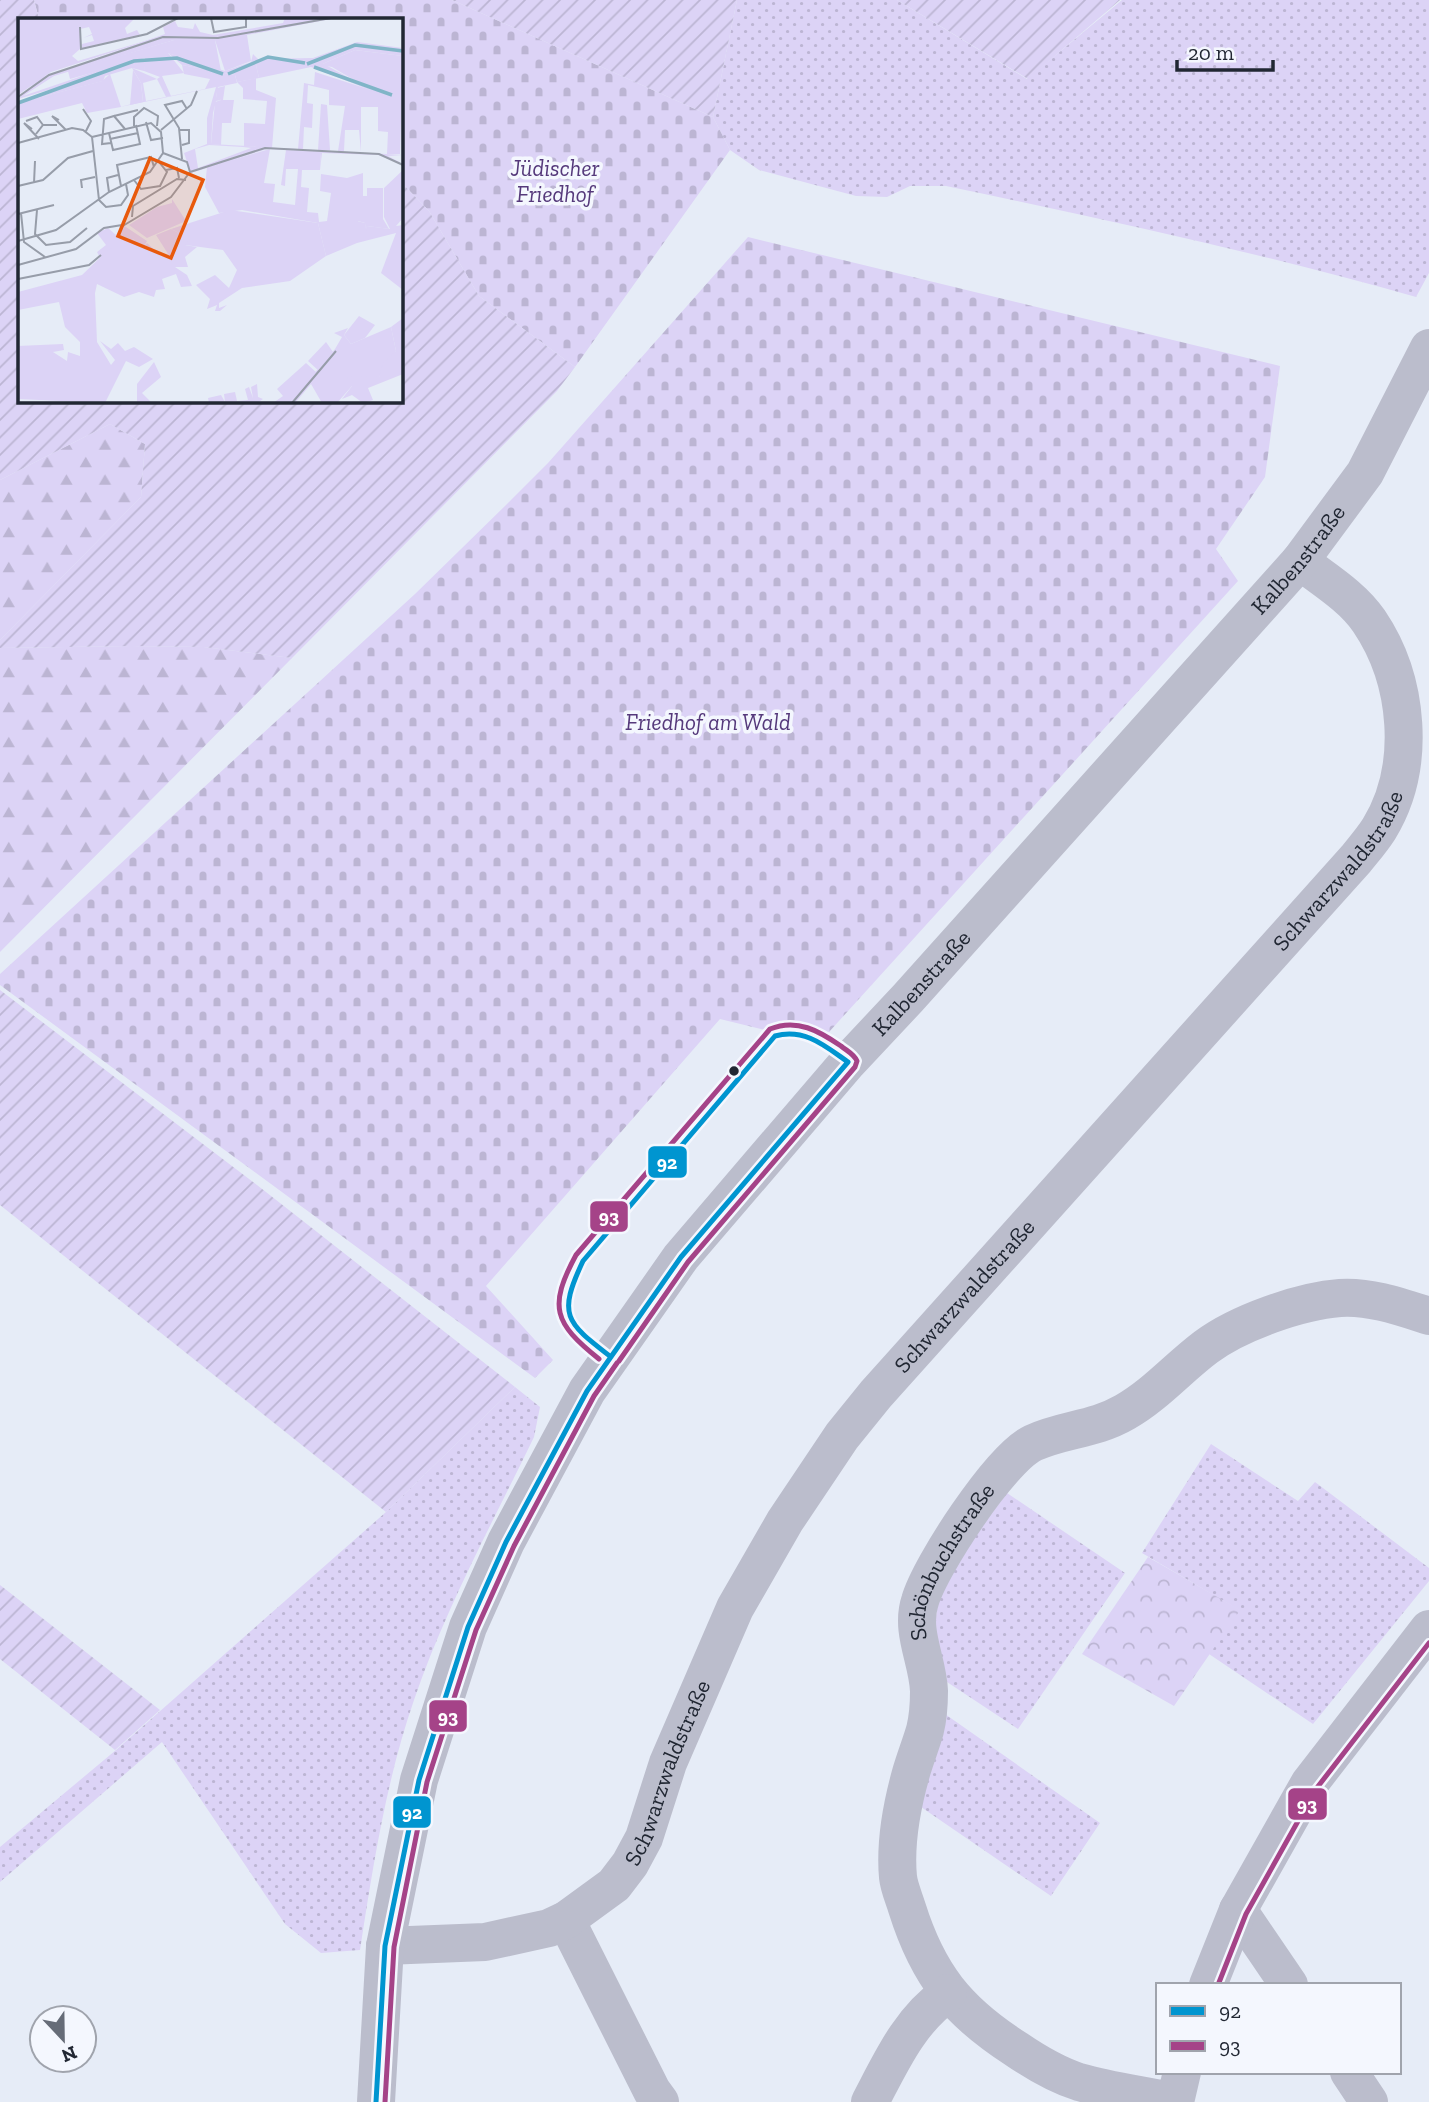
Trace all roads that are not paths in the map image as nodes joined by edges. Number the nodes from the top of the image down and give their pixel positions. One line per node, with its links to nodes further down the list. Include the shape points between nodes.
1 (1429, 348): 2 (street, Kalbenstraße, via 1365,473)
2 (1300, 561): 6 (street, Schwarzwaldstraße, via 1368,620 1400,694 1402,759 1380,828 856,1417 785,1521 734,1608 630,1864 614,1885); 7 (street, Kalbenstraße, via 839,1072 681,1257 587,1391 506,1542 468,1626 419,1780)
3 (1429, 1316): 10 (street, Schönbuchstraße, via 1388,1303 1339,1298 1248,1323 1208,1346 1128,1410 1103,1424 1028,1445 996,1476 939,1560 919,1601 916,1624 929,1690 926,1727 910,1776 900,1831 898,1878 916,1938)
4 (1426, 1639): 5 (street, via 1309,1784)
5 (1238, 1910): 8 (street); 9 (street)
6 (566, 1920): 7 (street, Schwarzwaldstraße, via 485,1942); 14 (street)
7 (385, 1946): 13 (street, Kalbenstraße)
8 (1209, 1983)
9 (1288, 1983)
10 (948, 1993): 15 (street, via 927,2008 912,2027); 16 (street, Schönbuchstraße, via 991,2032 1039,2064 1078,2082)
11 (1182, 2074): 16 (street)
12 (1350, 2074): 17 (street)
13 (376, 2102)
14 (660, 2102)
15 (870, 2102)
16 (1175, 2102)
17 (1369, 2102)

